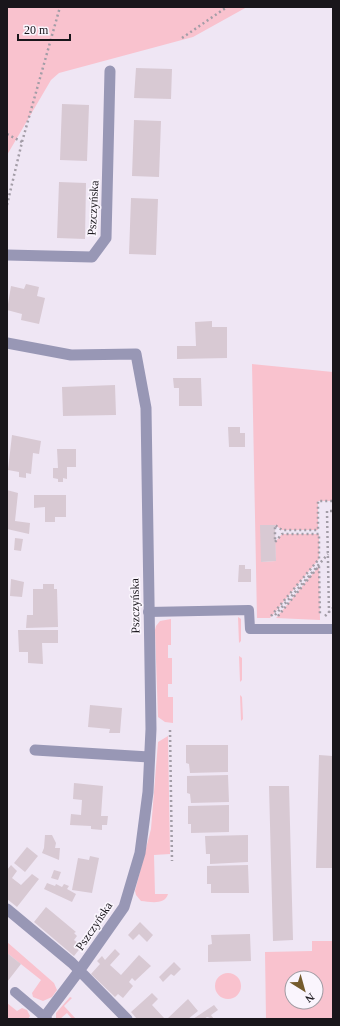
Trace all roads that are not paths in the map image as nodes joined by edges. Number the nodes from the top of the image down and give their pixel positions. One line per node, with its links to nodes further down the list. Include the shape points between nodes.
1 (110, 71): 2 (street, Pszczyńska, via 106,238 92,257)
2 (7, 255)
3 (7, 343): 4 (street, Pszczyńska, via 71,354 136,354 146,408)
4 (148, 612): 5 (lane, via 249,610 250,629); 7 (street, Pszczyńska)
5 (331, 629)
6 (35, 750): 7 (street)
7 (149, 758): 9 (street, Pszczyńska, via 148,792 140,853 124,907)
8 (7, 909): 9 (street, Pszczyńska)
9 (79, 971): 11 (street, Pszczyńska); 12 (street, Pszczyńska)
10 (15, 992): 11 (lane)
11 (45, 1018)
12 (127, 1019)

